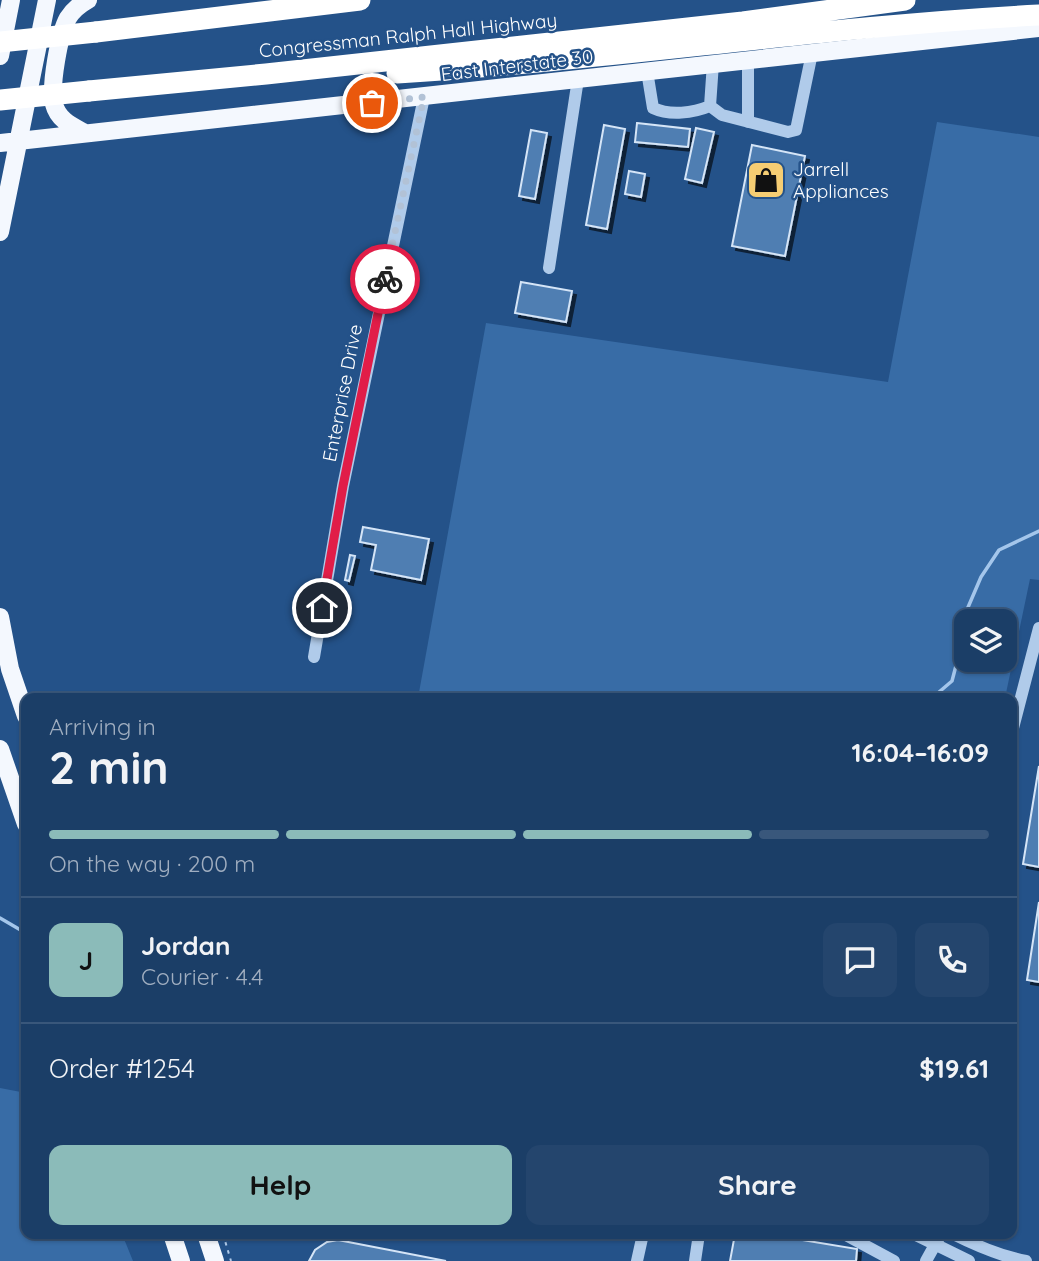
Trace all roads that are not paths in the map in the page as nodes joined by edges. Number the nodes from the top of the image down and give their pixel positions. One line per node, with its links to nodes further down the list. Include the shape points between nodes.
1 (47, 0): 27 (main road)
2 (88, 0): 26 (main road, via 67,20 54,82 54,104 61,118)
3 (275, 0): 8 (highway, via 233,6)
4 (360, 0): 8 (highway, Congressman Ralph Hall Highway)
5 (905, 0): 18 (highway, Congressman Ralph Hall Highway)
6 (12, 1): 14 (main road)
7 (1039, 15): 18 (highway, via 895,25 496,67 316,77)
8 (219, 16): 11 (highway, Congressman Ralph Hall Highway, bridge)
9 (1039, 28): 13 (main road, East Interstate 30)
10 (0, 31): 11 (highway, via 27,29)
11 (42, 38): 12 (highway, Congressman Ralph Hall Highway, bridge)
12 (0, 42)
13 (812, 52): 15 (main road, East Interstate 30); 25 (street, via 796,130)
14 (0, 57)
15 (748, 59): 16 (main road, East Interstate 30); 25 (street)
16 (713, 63): 17 (main road, East Interstate 30); 23 (street)
17 (647, 71): 19 (main road, East Interstate 30); 23 (street, via 653,108 693,113)
18 (266, 74): 20 (highway, Congressman Ralph Hall Highway, bridge)
19 (578, 79): 21 (main road, East Interstate 30); 29 (street)
20 (47, 96): 22 (highway, Congressman Ralph Hall Highway, bridge); 24 (highway, via 35,106)
21 (424, 97): 26 (main road, East Interstate 30); 32 (street, Enterprise Drive, via 346,473)
22 (0, 100)
23 (710, 106): 25 (street, via 722,115)
24 (0, 110)
25 (748, 122)
26 (85, 133): 27 (main road, East Interstate 30)
27 (9, 142): 28 (main road)
28 (0, 232)
29 (549, 268)
30 (0, 617): 33 (main road)
31 (1039, 628): 34 (street)
32 (314, 657)
33 (21, 701)
34 (1017, 713)
35 (0, 749): 36 (main road)
36 (21, 810)
37 (174, 1239): 46 (main road)
38 (208, 1239): 47 (main road)
39 (642, 1239): 48 (street)
40 (698, 1239): 49 (street)
41 (853, 1239): 50 (street)
42 (922, 1239): 45 (street)
43 (938, 1239): 45 (street)
44 (963, 1239): 53 (street)
45 (934, 1246): 51 (street); 52 (street)
46 (181, 1261)
47 (215, 1261)
48 (638, 1261)
49 (695, 1261)
50 (894, 1261)
51 (926, 1261)
52 (969, 1261)
53 (1026, 1261)

